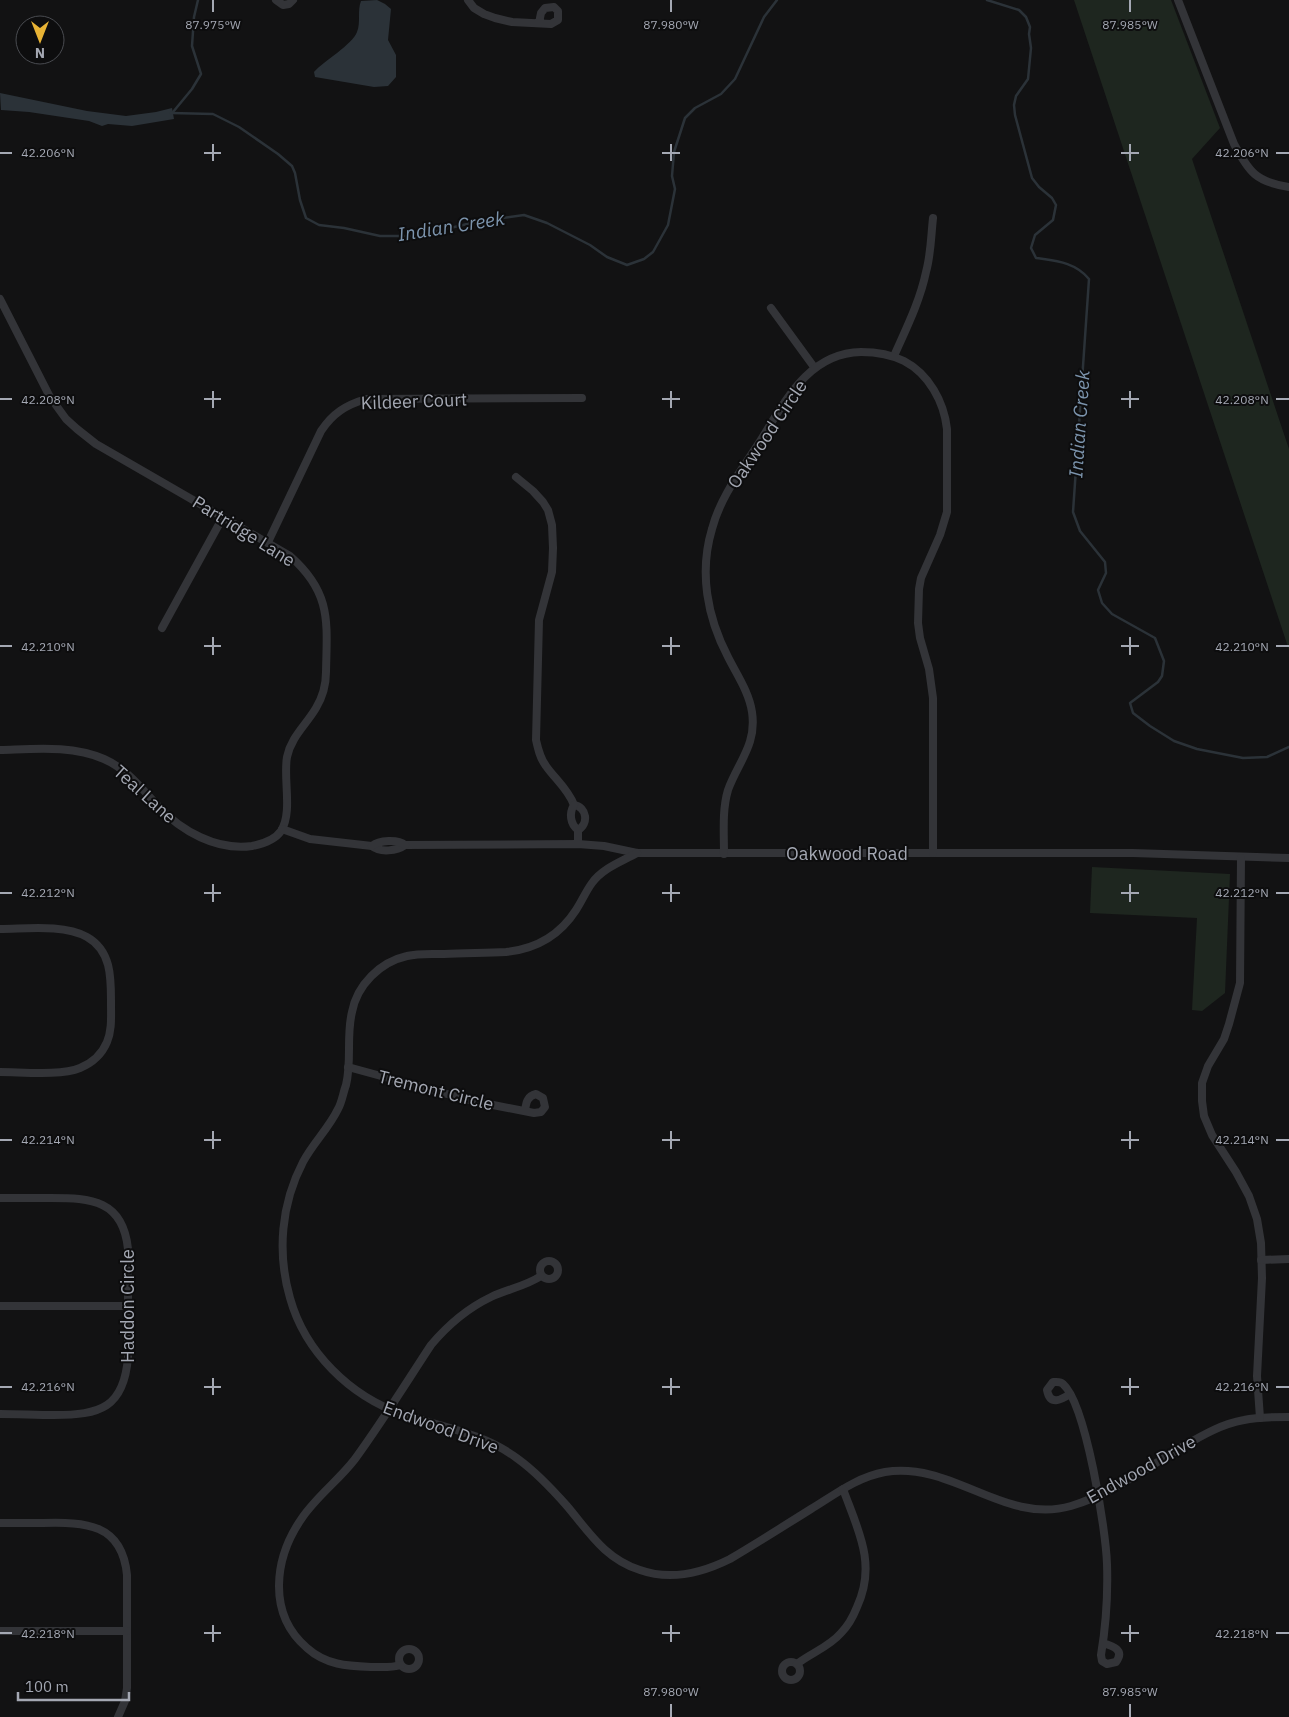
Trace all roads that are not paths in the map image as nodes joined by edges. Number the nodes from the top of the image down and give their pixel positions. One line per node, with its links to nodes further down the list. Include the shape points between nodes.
1 (276, 0): 2 (street, via 283,5)
2 (293, 0)
3 (468, 0): 5 (street, via 474,8 495,18)
4 (1178, 0): 6 (street, via 1244,162 1258,178)
5 (539, 24)
6 (1289, 187)
7 (933, 218): 10 (street, via 923,285)
8 (0, 299): 14 (street, Partridge Lane, via 50,397 66,419 96,444)
9 (771, 308): 11 (street)
10 (894, 356): 11 (street, Oakwood Circle, via 853,352); 23 (street, Oakwood Circle, via 910,364 929,382 942,406 947,429 946,512 940,535 921,578 918,597 920,638 933,698)
11 (814, 367): 24 (street, Oakwood Circle, via 790,394 729,490 716,515 709,542 706,584 712,618 750,702 753,724 750,745 726,801)
12 (582, 398): 15 (street, Kildeer Court, via 366,399 349,404 333,415 321,431)
13 (516, 477): 18 (street, via 543,502 552,525 552,572 539,620 536,740 545,766 570,795)
14 (223, 517): 15 (street, Partridge Lane); 16 (street)
15 (268, 542): 19 (street, Partridge Lane, via 301,565 313,580 323,599 327,621 324,689 316,708 290,745 285,769 286,810)
16 (162, 628)
17 (0, 750): 19 (street, Teal Lane, via 73,750 102,758 130,775 181,826 219,843 237,847 258,845 276,837)
18 (574, 805): 20 (street, via 571,818); 20 (street, via 580,806 585,815 583,826)
19 (282, 830): 21 (street, Oakwood Road, via 310,839 395,850 405,845)
20 (578, 830): 21 (street)
21 (578, 844): 22 (street, Oakwood Road)
22 (637, 853): 24 (street, Oakwood Road); 28 (street, Endwood Drive, via 605,870 592,883 565,925 548,940 535,946 506,952 415,954 384,965 367,980 355,999)
23 (933, 853): 24 (street, Oakwood Road); 25 (street, Oakwood Road, via 1162,854)
24 (724, 854)
25 (1241, 858): 26 (street, Oakwood Road); 33 (street, via 1240,983 1224,1038 1202,1083 1202,1101 1212,1134 1249,1196 1257,1219)
26 (1289, 858)
27 (0, 930): 29 (street, via 72,930 94,942 105,954 110,967 111,1016 110,1034 103,1049 81,1067 61,1072)
28 (348, 1067): 30 (street, Tremont Circle, via 469,1100); 38 (street, Endwood Drive, via 339,1107 304,1160 287,1202 282,1233 283,1258 291,1301 312,1345 337,1376 369,1399)
29 (0, 1072)
30 (525, 1111)
31 (0, 1198): 36 (street, Haddon Circle, via 87,1199 114,1213 127,1238)
32 (1289, 1259): 33 (street)
33 (1261, 1260): 41 (street, via 1257,1376)
34 (542, 1276): 38 (street, via 492,1296 462,1315 431,1345)
35 (0, 1306): 36 (street)
36 (128, 1306): 39 (street, Haddon Circle, via 127,1375 112,1401 97,1411 79,1415)
37 (1070, 1394): 43 (street, via 1083,1424)
38 (389, 1408): 42 (street, Endwood Drive, via 465,1431 516,1456 565,1504 600,1547 623,1563 656,1574 691,1574 715,1567); 49 (street, via 348,1468 303,1516 283,1558 279,1589 288,1626 296,1638 319,1657 346,1666)
39 (0, 1414)
40 (1289, 1417): 41 (street, Endwood Drive)
41 (1260, 1418): 43 (street, Endwood Drive, via 1237,1422 1201,1436)
42 (843, 1489): 43 (street, Endwood Drive, via 885,1472 904,1471 934,1474 1025,1508 1071,1506); 48 (street, via 866,1558 864,1592 851,1621 841,1633)
43 (1098, 1495): 47 (street, via 1107,1563)
44 (0, 1523): 46 (street, via 83,1523 110,1536 122,1550 126,1565)
45 (0, 1631): 46 (street)
46 (127, 1632): 50 (street, via 127,1688)
47 (1103, 1643)
48 (797, 1664)
49 (401, 1665)
50 (118, 1717)

